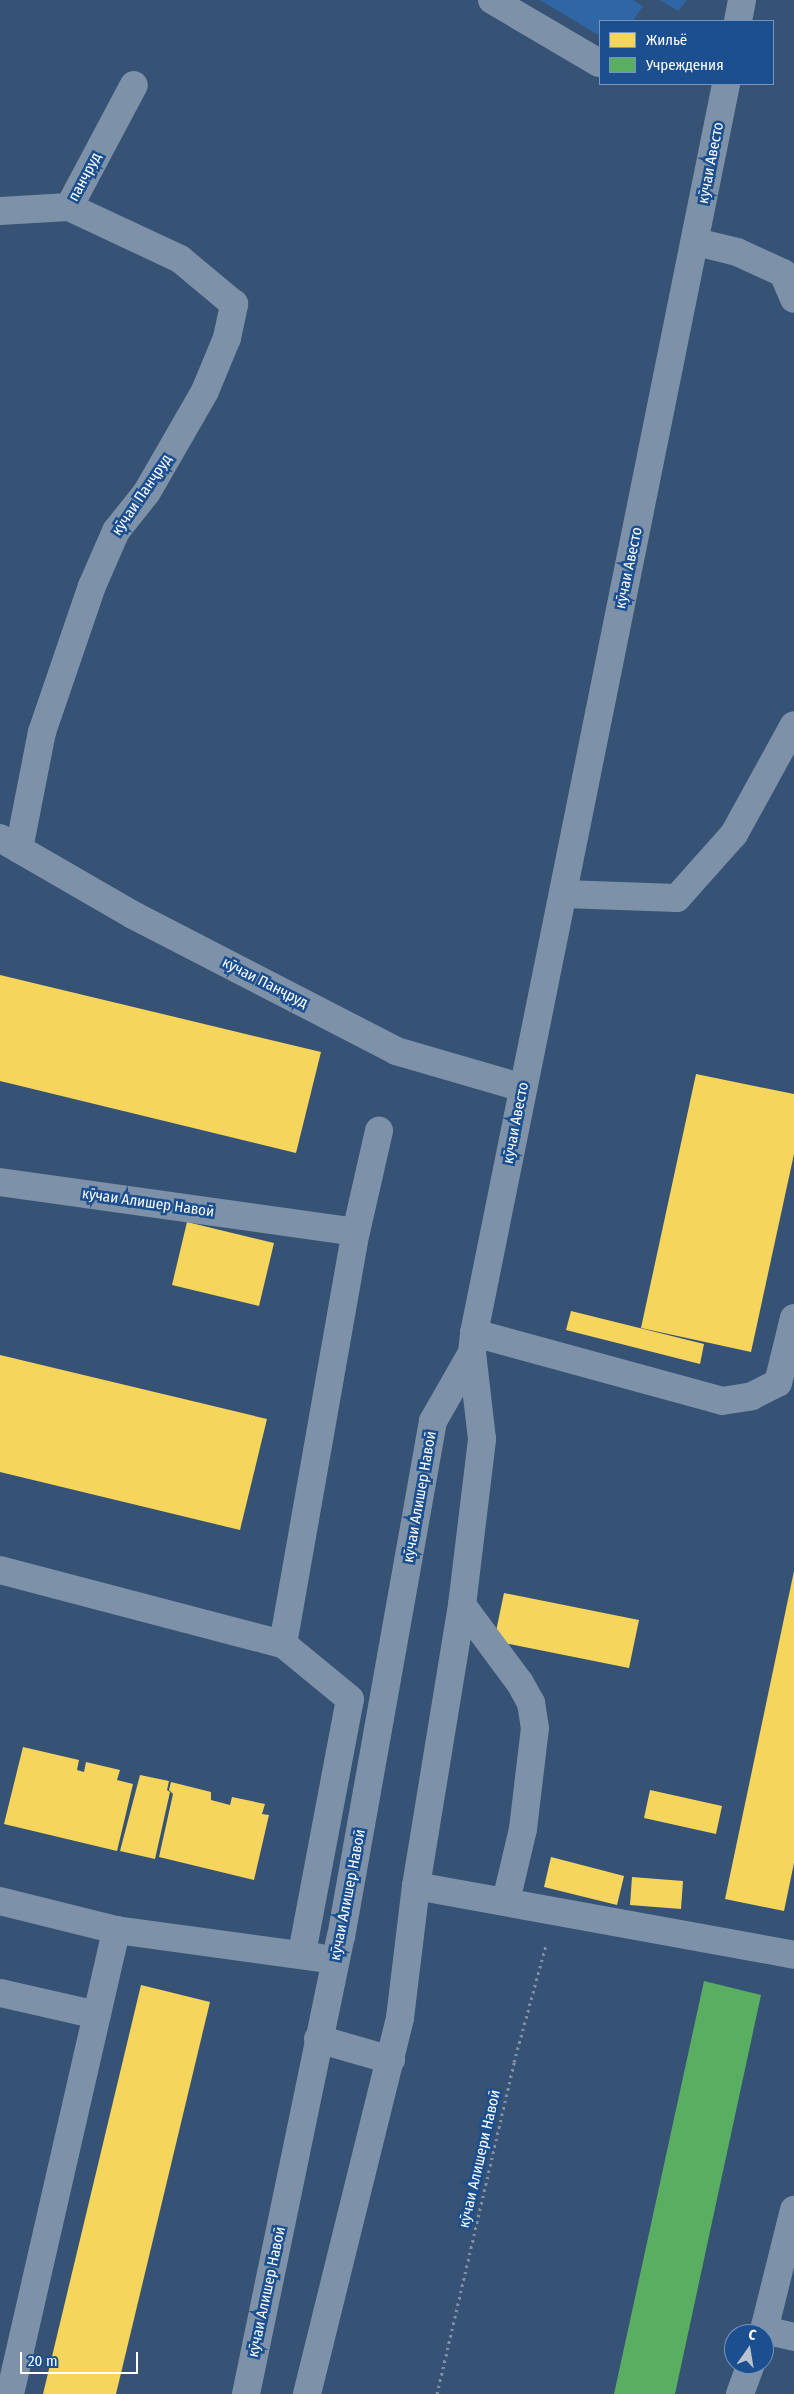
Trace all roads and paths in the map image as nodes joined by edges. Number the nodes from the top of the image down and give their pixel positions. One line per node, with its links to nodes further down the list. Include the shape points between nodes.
1 (492, 0): 4 (street)
2 (742, 0): 3 (street)
3 (738, 20)
4 (599, 63)
5 (726, 85): 9 (street, кӯчаи Авесто)
6 (134, 86): 7 (street, панчруд)
7 (69, 207): 8 (street, панчруд); 12 (street, кӯчаи Панҷруд, via 180,259 234,304 227,338 205,392 147,492 116,531 92,586 42,732)
8 (0, 211)
9 (696, 242): 10 (street, via 737,252 783,273); 13 (street, кӯчаи Авесто)
10 (794, 299)
11 (794, 725): 13 (street, via 734,834 677,898)
12 (9, 843): 14 (street, кӯчаи Панҷруд, via 134,916 396,1051)
13 (563, 894): 14 (street, кӯчаи Авесто)
14 (523, 1088): 19 (street, кӯчаи Авесто)
15 (379, 1131): 17 (street)
16 (0, 1182): 17 (street, кӯчаи Алишер Навоӣ)
17 (356, 1232): 22 (street)
18 (794, 1318): 19 (street, via 778,1383 752,1396 722,1401)
19 (473, 1343): 21 (street, via 482,1439); 30 (street, кӯчаи Алишер Навоӣ, via 433,1421)
20 (0, 1570): 22 (street)
21 (462, 1605): 23 (street); 24 (street, via 520,1683 531,1703 535,1728 524,1829)
22 (283, 1644): 28 (street, via 350,1699)
23 (416, 1886): 24 (street); 34 (street, via 400,2018)
24 (506, 1901): 29 (street)
25 (0, 1902): 26 (street)
26 (116, 1930): 28 (street); 32 (street)
27 (547, 1940): 43 (path, кӯчаи Алишери Навоӣ, via 514,2062)
28 (302, 1953): 30 (street)
29 (794, 1954)
30 (336, 1962): 33 (street, кӯчаи Алишер Навоӣ)
31 (0, 1993): 32 (street)
32 (97, 2015): 40 (street)
33 (318, 2040): 34 (street); 41 (street, кӯчаи Алишер Навоӣ)
34 (391, 2060): 42 (street)
35 (794, 2210): 36 (street)
36 (765, 2324)
37 (774, 2334): 38 (street)
38 (794, 2337)
39 (747, 2374): 44 (street)
40 (10, 2394)
41 (246, 2394)
42 (307, 2394)
43 (438, 2394)
44 (740, 2394)

